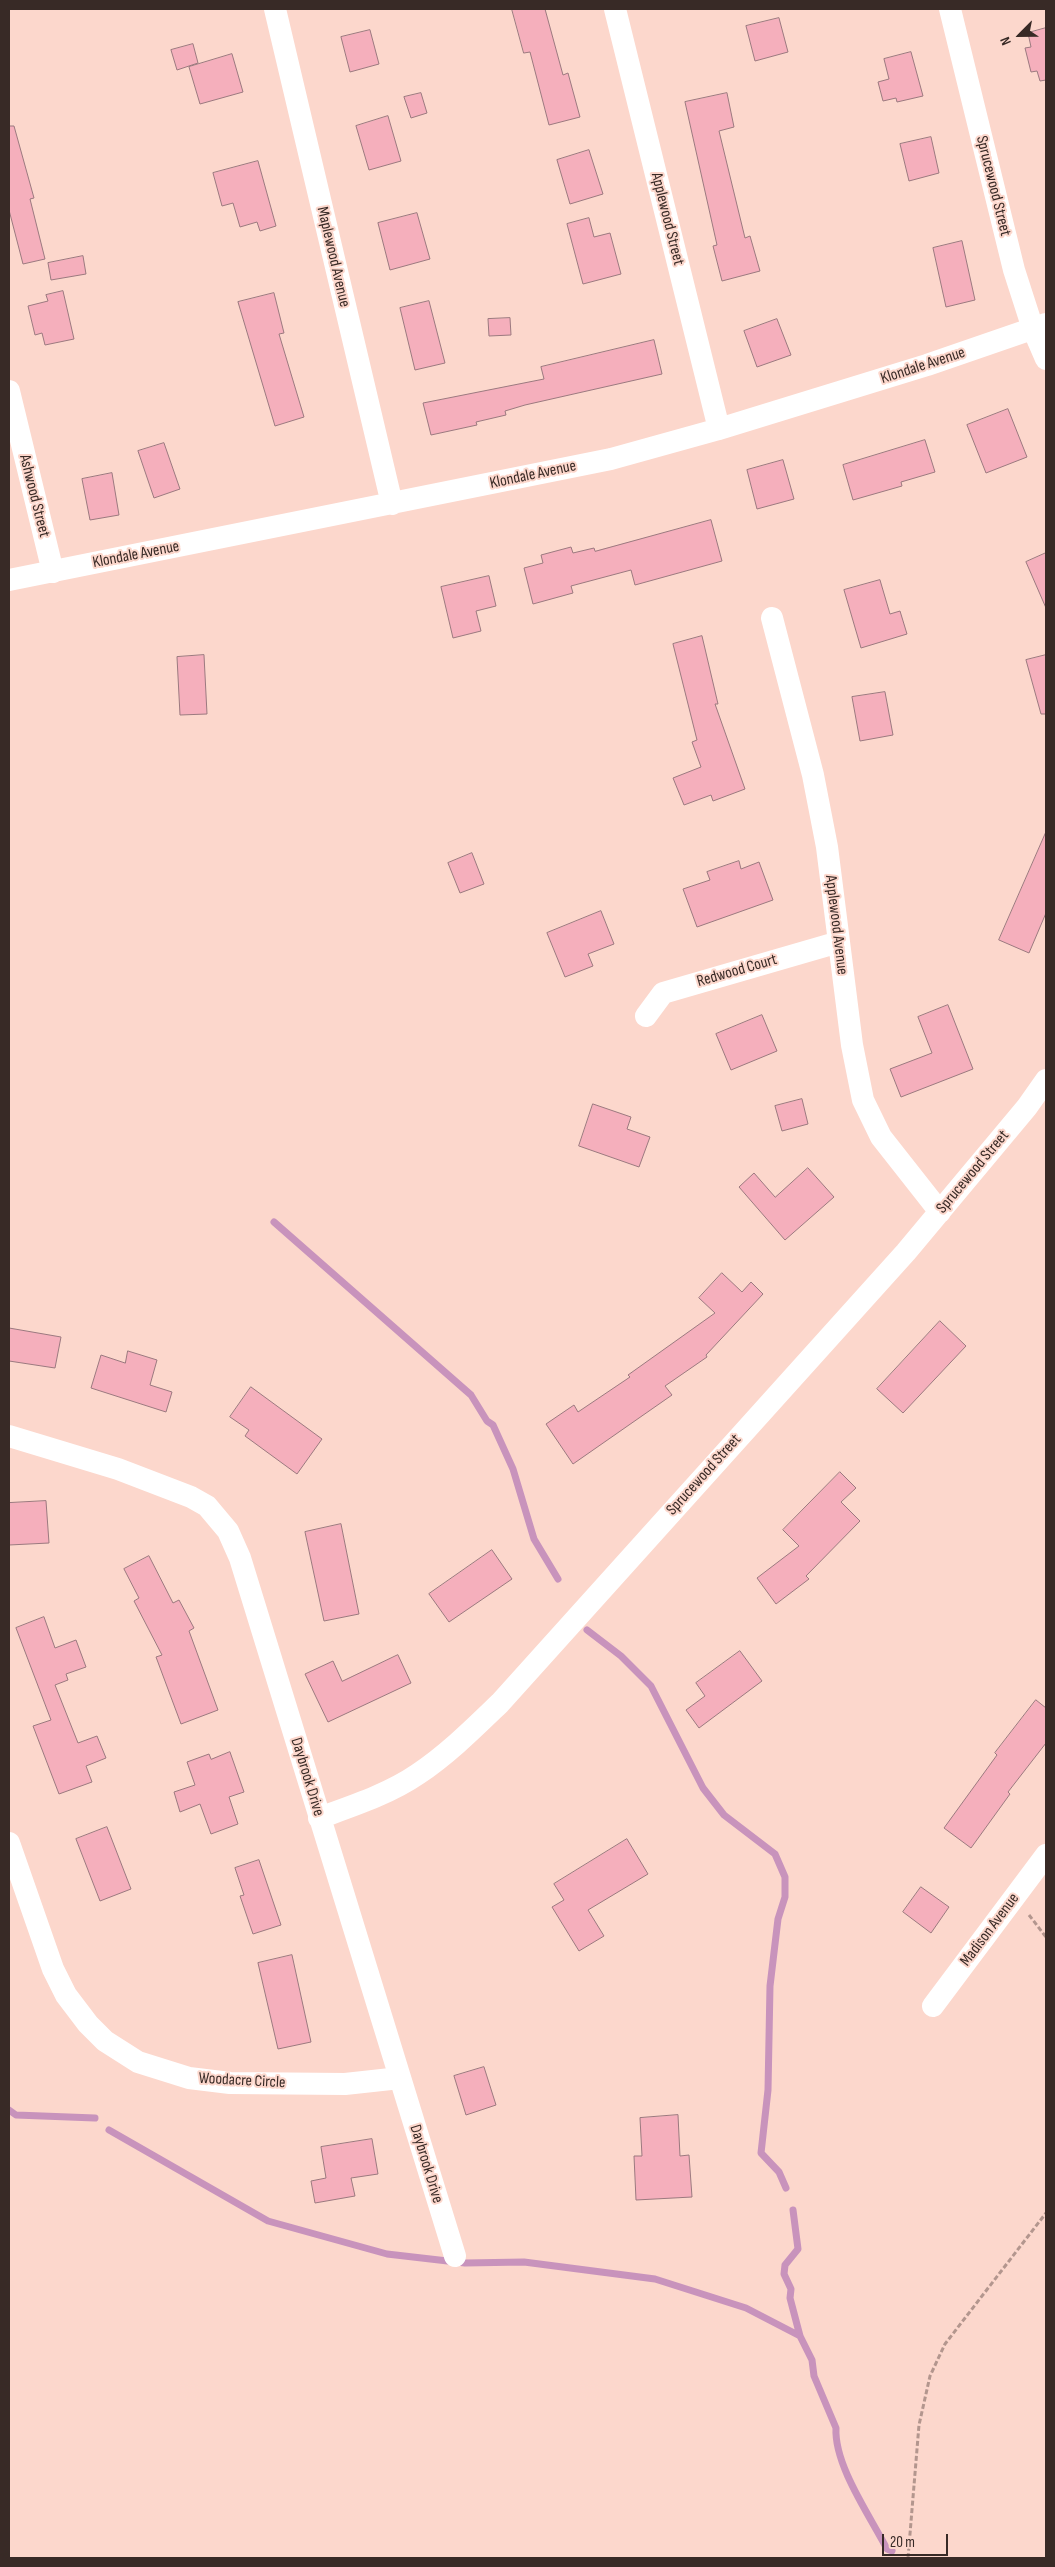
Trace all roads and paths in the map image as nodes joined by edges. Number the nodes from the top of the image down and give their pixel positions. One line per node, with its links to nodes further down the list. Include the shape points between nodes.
1 (275, 9): 8 (street, Maplewood Avenue)
2 (615, 9): 7 (street, Applewood Street)
3 (950, 9): 4 (street, Sprucewood Street, via 1014,270)
4 (1040, 326): 5 (street, Sprucewood Street); 7 (street, Klondale Avenue, via 927,365)
5 (1046, 359)
6 (9, 391): 9 (street, Ashwood Street)
7 (719, 429): 8 (street, Klondale Avenue, via 612,459)
8 (392, 504): 9 (street, Klondale Avenue)
9 (53, 572): 10 (street, Klondale Avenue)
10 (9, 580)
11 (772, 618): 12 (street, Applewood Avenue, via 813,775 827,847)
12 (839, 942): 13 (street, Redwood Court, via 663,993); 15 (street, Applewood Avenue, via 852,1045 863,1100 881,1137)
13 (646, 1016)
14 (1046, 1080): 15 (street, Sprucewood Street, via 1027,1108)
15 (940, 1212): 17 (street, Sprucewood Street, via 500,1704 444,1755 416,1775 365,1801)
16 (9, 1436): 17 (street, Daybrook Drive, via 118,1469 191,1497 207,1506 228,1531 240,1558)
17 (320, 1818): 23 (street, Daybrook Drive)
18 (9, 1843): 23 (street, Woodacre Circle, via 53,1969 66,1995 105,2041 138,2062 189,2078 230,2083 345,2084)
19 (1046, 1855): 20 (street, Madison Avenue)
20 (1015, 1896): 21 (path); 22 (street, Madison Avenue)
21 (1046, 1937)
22 (933, 2006)
23 (400, 2078): 25 (street, Daybrook Drive)
24 (1046, 2213): 26 (path, via 945,2344 930,2376 919,2425)
25 (454, 2256)
26 (908, 2558)

